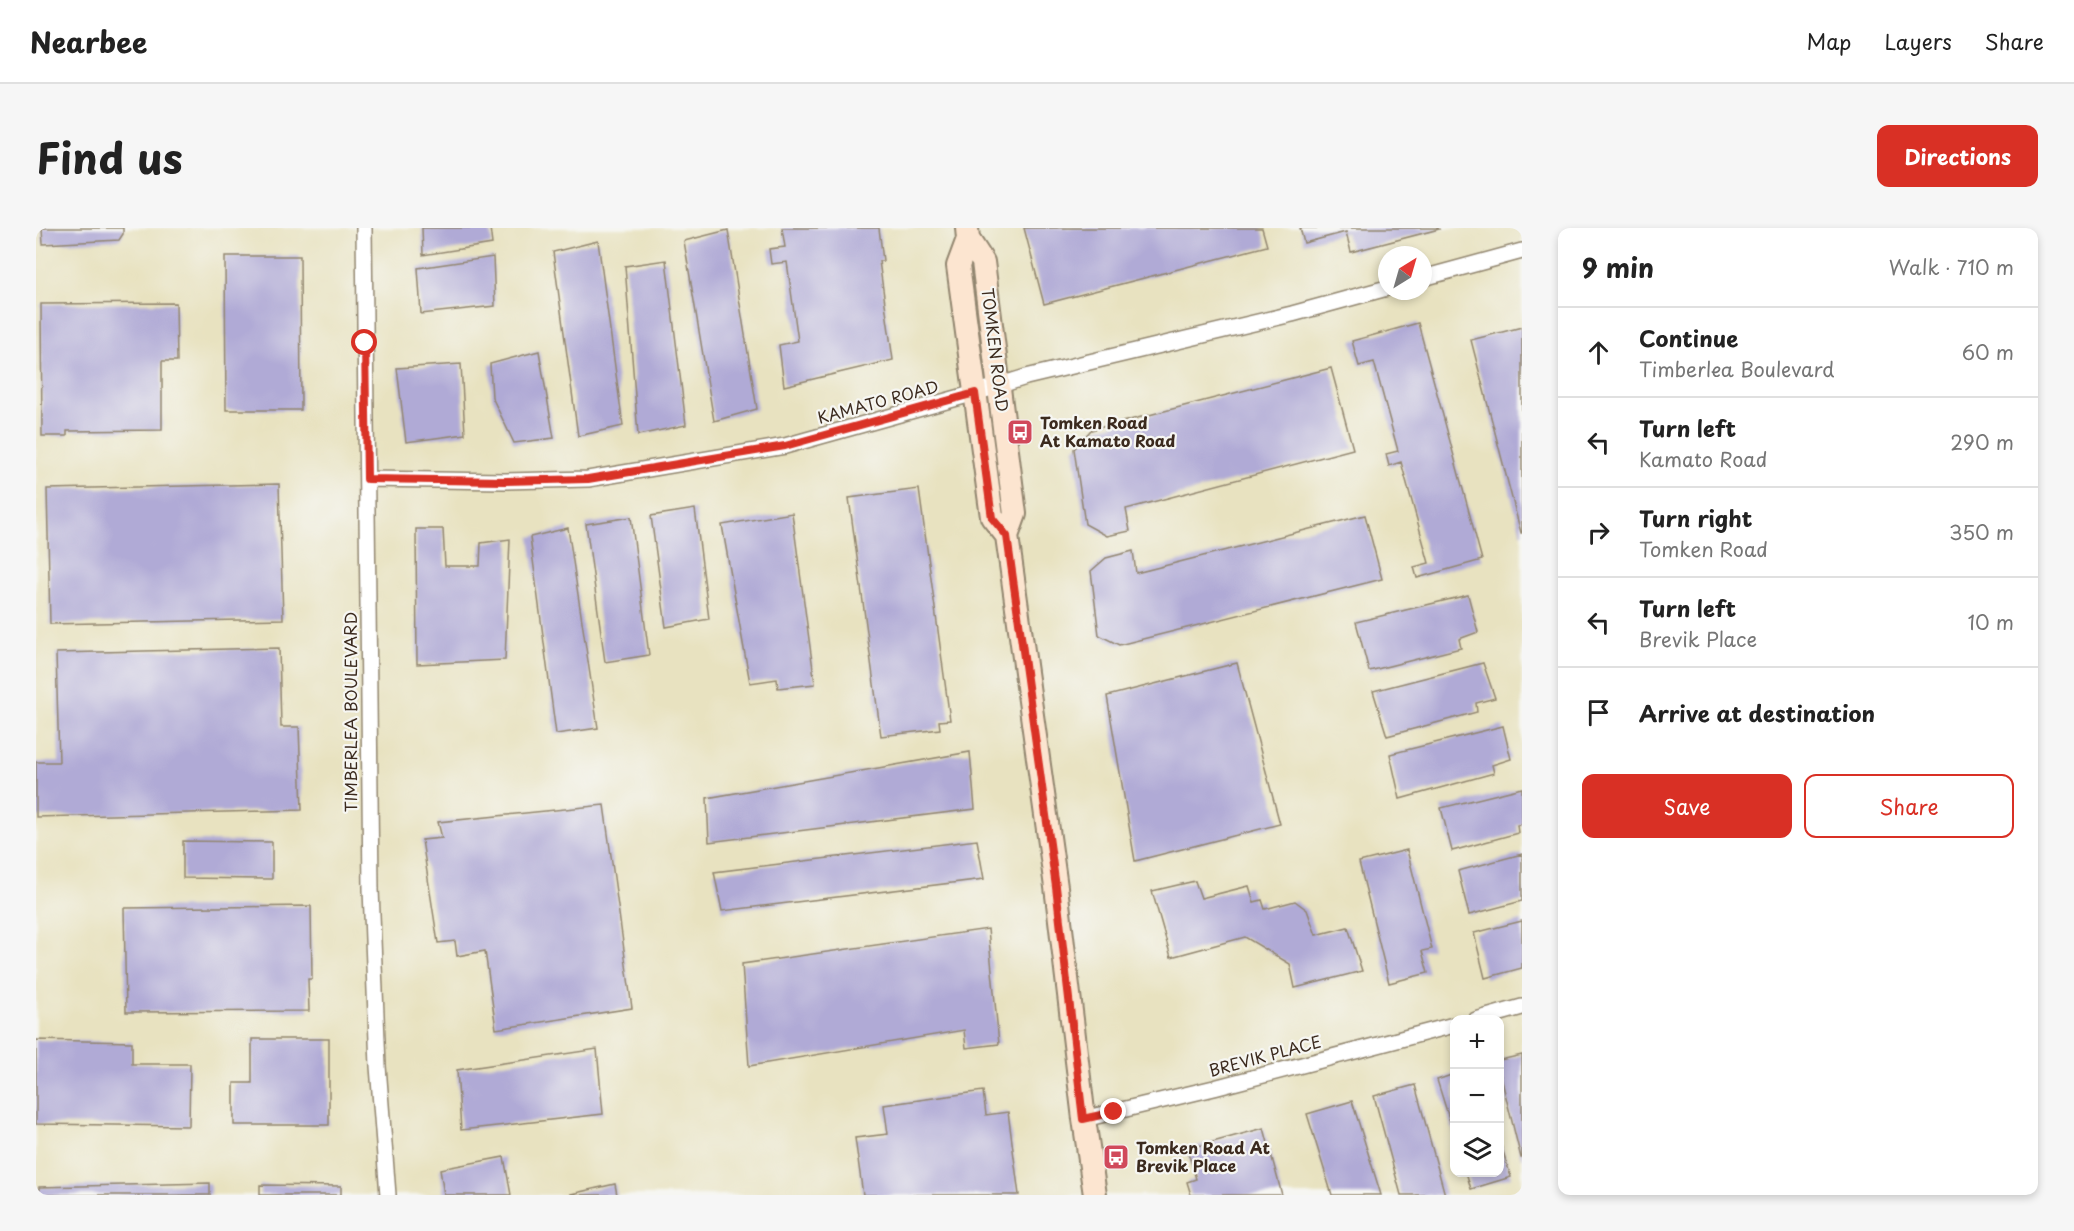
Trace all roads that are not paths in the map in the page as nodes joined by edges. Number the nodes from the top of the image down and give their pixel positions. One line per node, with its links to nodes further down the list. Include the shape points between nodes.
1 (364, 228): 8 (street, TIMBERLEA BOULEVARD)
2 (967, 234): 6 (main road, TOMKEN ROAD, via 983,262); 7 (main road, TOMKEN ROAD, via 958,266)
3 (1522, 251): 4 (street)
4 (1432, 276)
5 (1378, 290): 6 (street, KAMATO ROAD)
6 (999, 386): 7 (street, KAMATO ROAD); 9 (main road, TOMKEN ROAD, via 1015,514)
7 (975, 393): 8 (street, KAMATO ROAD, via 785,446 588,479); 9 (main road, TOMKEN ROAD, via 992,518)
8 (367, 479): 14 (street, TIMBERLEA BOULEVARD, via 371,889)
9 (1007, 536): 13 (main road, TOMKEN ROAD, via 1056,887)
10 (1522, 1007): 11 (street)
11 (1494, 1015)
12 (1450, 1026): 13 (street, BREVIK PLACE)
13 (1083, 1119): 15 (main road, TOMKEN ROAD)
14 (388, 1195)
15 (1095, 1195)

